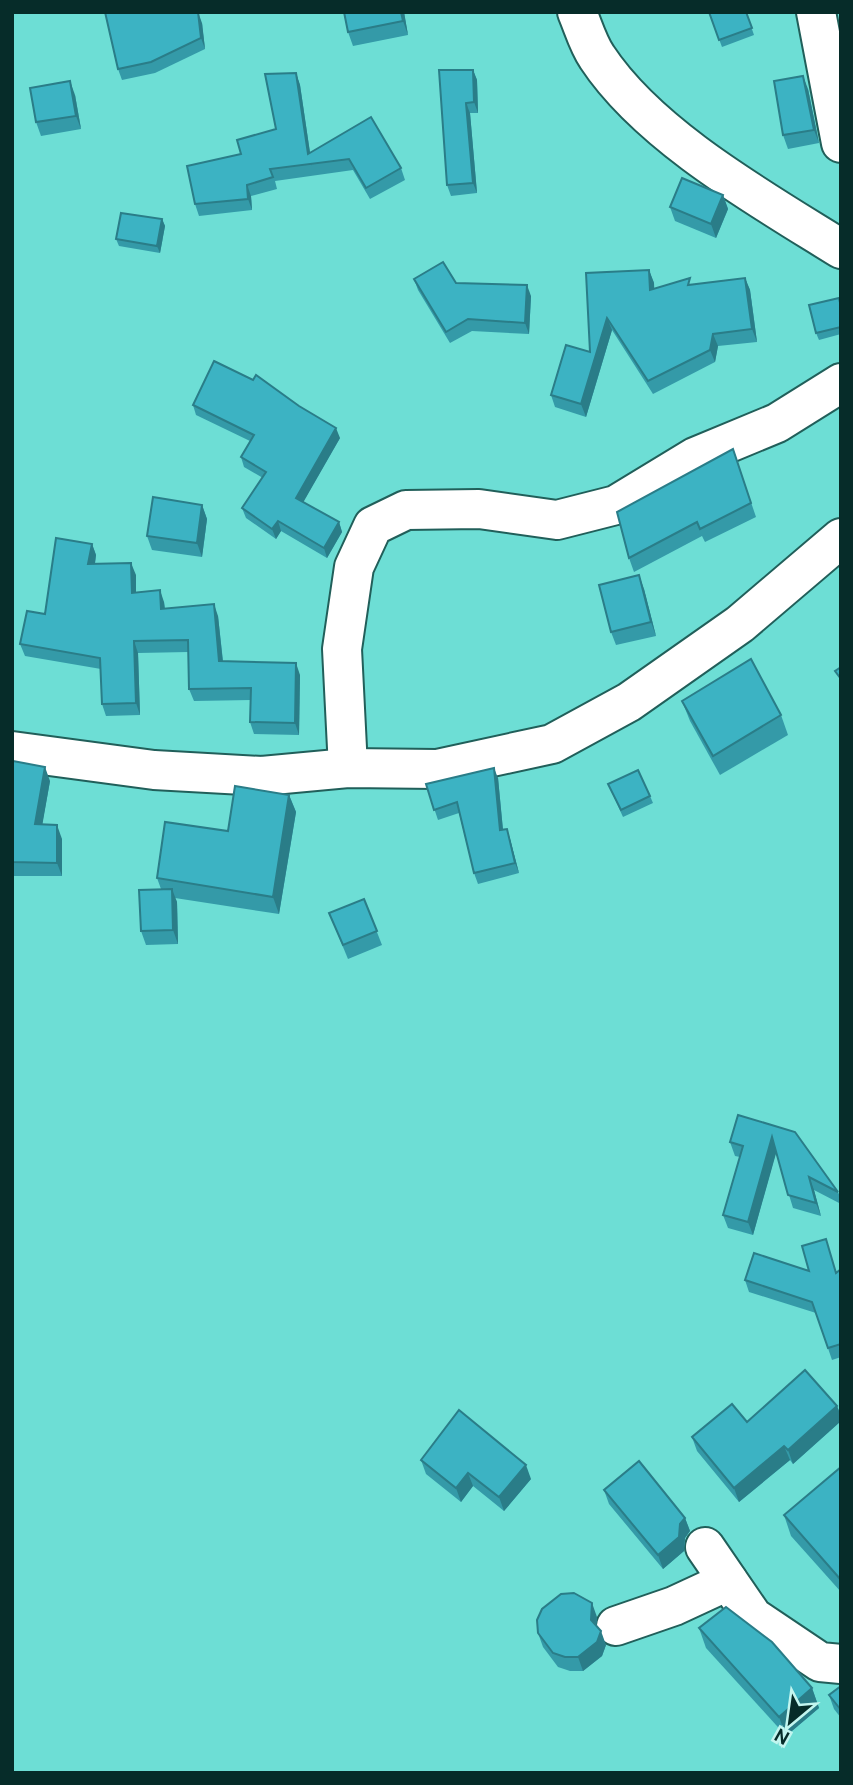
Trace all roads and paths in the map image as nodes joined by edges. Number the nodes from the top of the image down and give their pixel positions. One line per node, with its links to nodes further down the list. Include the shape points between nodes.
1 (577, 12): 4 (street, via 597,56 650,118 739,186)
2 (816, 12): 3 (street)
3 (841, 143)
4 (841, 249)
5 (841, 383): 8 (street, via 778,423 695,457 616,505 557,520 479,509 406,510 373,526 354,567 342,649)
6 (841, 538): 8 (street, via 729,632 629,702 552,744 437,769)
7 (12, 751): 8 (street, via 154,770 262,776)
8 (348, 768)
9 (705, 1547): 10 (street)
10 (728, 1581): 11 (street); 12 (street, via 753,1617 820,1662)
11 (616, 1626)
12 (841, 1664)

